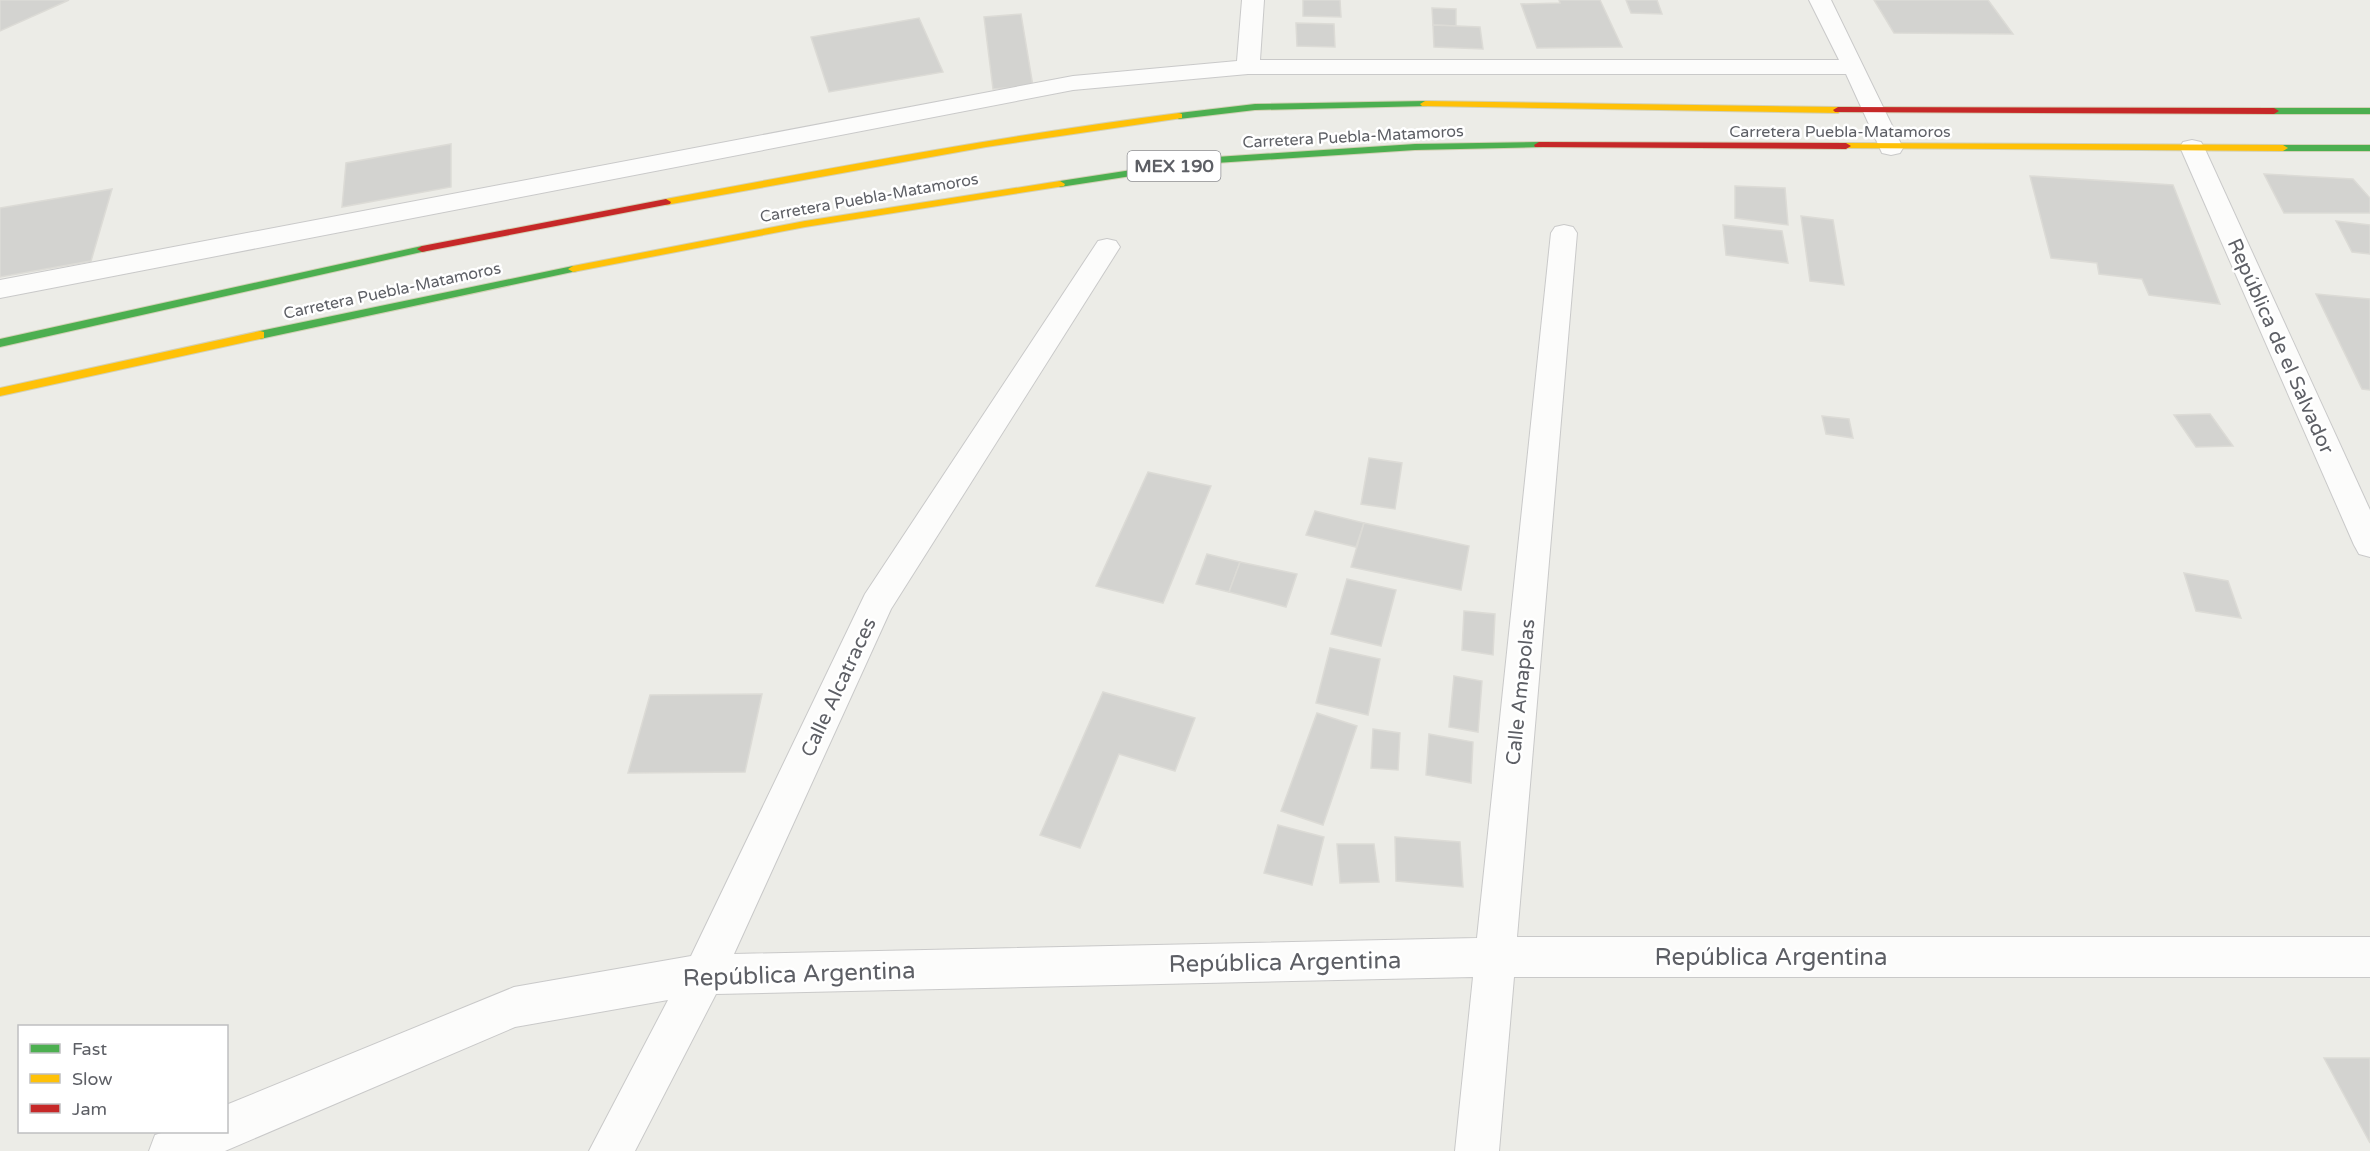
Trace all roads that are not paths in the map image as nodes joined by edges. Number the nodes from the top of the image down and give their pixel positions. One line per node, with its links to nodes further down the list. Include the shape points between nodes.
1 (1253, 0): 4 (street)
2 (1820, 0): 3 (street)
3 (1854, 66): 4 (street); 5 (street)
4 (1248, 68): 12 (street, via 1073,83)
5 (1873, 110): 6 (main road, Carretera Puebla-Matamoros / MEX 190); 8 (street); 13 (main road, Carretera Puebla-Matamoros / MEX 190, via 1402,104 1255,107 1112,124 848,168 426,248)
6 (2370, 111)
7 (2192, 147): 8 (main road, Carretera Puebla-Matamoros / MEX 190); 9 (main road, Carretera Puebla-Matamoros / MEX 190); 15 (street, República de el Salvador)
8 (1891, 148): 14 (main road, Carretera Puebla-Matamoros / MEX 190, via 1415,147 1216,160 805,224 461,291)
9 (2370, 148)
10 (1564, 234): 16 (street, Calle Amapolas)
11 (1107, 247): 18 (street, Calle Alcatraces, via 877,603)
12 (0, 289)
13 (0, 343)
14 (0, 392)
15 (2370, 544)
16 (1495, 957): 17 (street, República Argentina); 18 (street, República Argentina); 23 (street, Calle Amapolas)
17 (2370, 957)
18 (704, 974): 19 (street, República Argentina, via 514,1007); 22 (street, Calle Alcatraces)
19 (228, 1127)
20 (212, 1133): 21 (street)
21 (171, 1151)
22 (611, 1151)
23 (1477, 1151)

